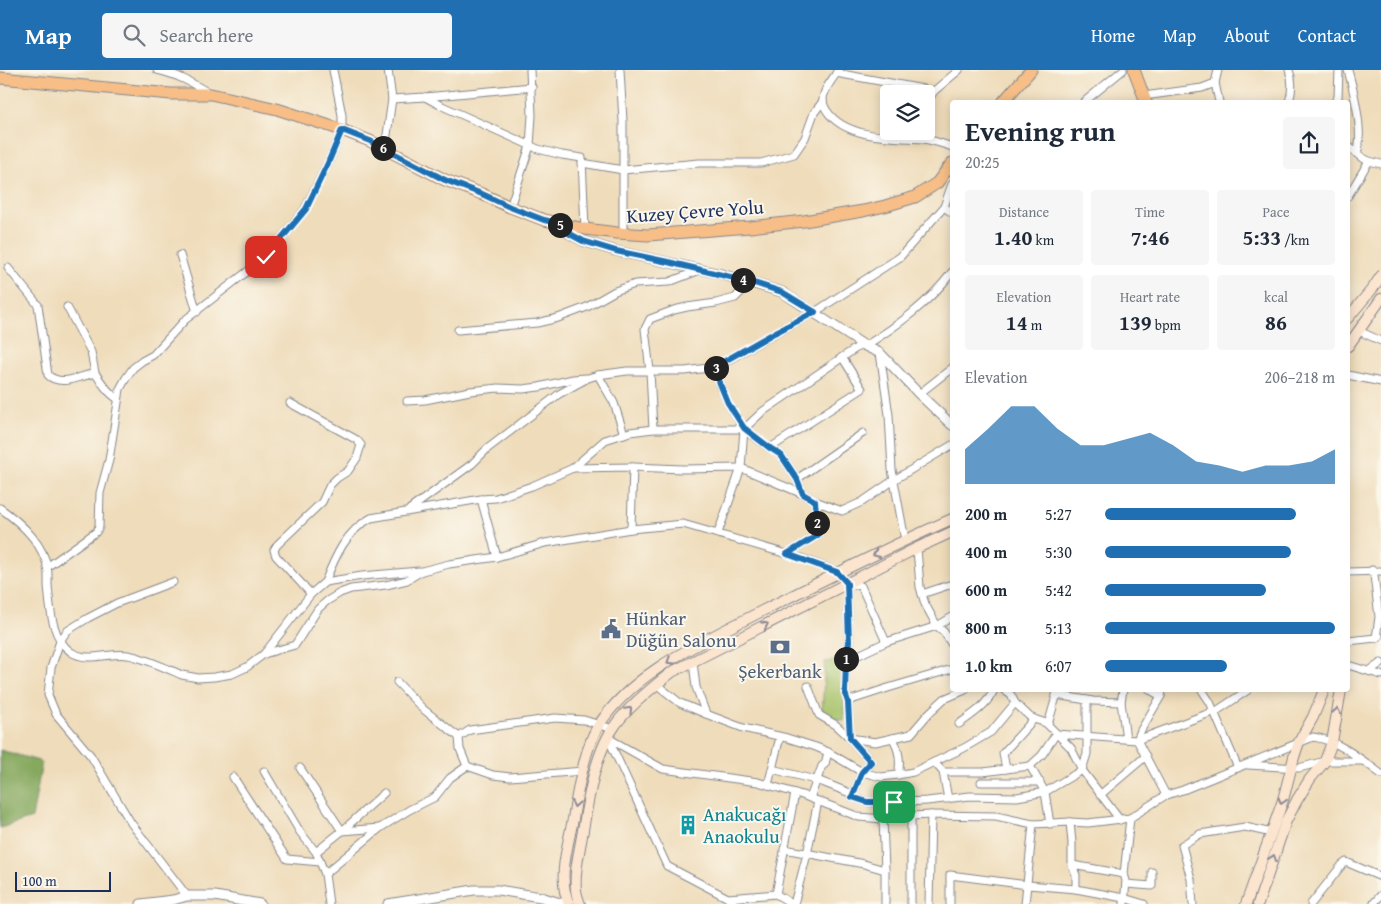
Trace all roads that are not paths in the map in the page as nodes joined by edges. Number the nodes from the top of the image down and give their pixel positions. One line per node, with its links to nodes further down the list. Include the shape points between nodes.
1 (157, 70): 20 (street, via 184,78)
2 (333, 70): 30 (street)
3 (388, 70): 22 (street)
4 (530, 70): 18 (street)
5 (620, 70): 42 (street)
6 (959, 70): 19 (street)
7 (1031, 70): 24 (main road)
8 (1123, 70): 25 (street)
9 (1134, 70): 23 (main road)
10 (1218, 70): 16 (street)
11 (1289, 70): 27 (street, via 1292,92)
12 (1339, 70): 28 (street)
13 (1348, 70): 37 (street, via 1357,112)
14 (837, 72): 17 (street); 29 (street, via 824,93)
15 (0, 78): 20 (main road, Kuzey Çevre Yolu, via 171,94)
16 (1216, 83): 23 (street); 26 (street)
17 (903, 85)
18 (532, 87): 21 (street); 33 (street)
19 (935, 90)
20 (211, 94): 30 (main road, Kuzey Çevre Yolu, via 277,109)
21 (425, 97): 22 (street); 33 (street)
22 (392, 99): 36 (street)
23 (1145, 99)
24 (1004, 100)
25 (1086, 100)
26 (1219, 100)
27 (1290, 100)
28 (1337, 100)
29 (823, 101): 31 (street, via 833,118 842,125); 42 (street, via 794,154 761,163 699,163)
30 (342, 130): 36 (main road, Kuzey Çevre Yolu); 59 (street, via 306,209 266,257)
31 (880, 135)
32 (931, 140): 34 (street)
33 (530, 146): 39 (street, via 582,158); 45 (street)
34 (950, 146)
35 (1350, 148): 37 (street)
36 (386, 149): 45 (main road, Kuzey Çevre Yolu, via 445,180)
37 (1357, 154): 38 (street)
38 (1369, 161): 40 (street); 44 (street)
39 (582, 163): 42 (street); 49 (street)
40 (1381, 164)
41 (950, 166): 50 (main road, Kuzey Çevre Yolu, via 938,182 916,197 870,209 750,227)
42 (623, 170): 50 (street)
43 (950, 190): 46 (street)
44 (1350, 193)
45 (510, 207): 48 (main road, Kuzey Çevre Yolu)
46 (944, 207): 47 (street); 60 (street, via 900,257)
47 (950, 212)
48 (558, 223): 49 (main road, Kuzey Çevre Yolu); 53 (street, via 583,241)
49 (585, 229): 50 (main road, Kuzey Çevre Yolu)
50 (623, 234)
51 (180, 255): 59 (street)
52 (8, 268): 72 (street, via 38,305 48,375 52,379 71,380)
53 (701, 270): 56 (street); 62 (street, via 670,282 635,284 558,318)
54 (950, 274): 66 (street, via 916,311)
55 (1381, 276): 61 (main road)
56 (751, 282): 60 (street, via 782,292); 71 (street, via 735,298 674,310 650,319 645,329)
57 (1381, 299): 63 (main road)
58 (67, 307): 72 (street, via 91,352)
59 (197, 312): 78 (street, via 185,320 153,355 133,368 120,388)
60 (815, 312): 66 (street); 69 (street)
61 (1350, 316)
62 (458, 330)
63 (1359, 331): 64 (street); 65 (main road)
64 (1381, 341)
65 (1350, 343)
66 (864, 345): 67 (street); 68 (street)
67 (880, 353): 77 (street); 92 (street)
68 (842, 357): 82 (street); 87 (street, via 862,389)
69 (716, 366): 71 (street, via 685,371); 82 (street, via 728,403)
70 (950, 370): 77 (street)
71 (650, 371): 73 (street); 83 (street)
72 (95, 372): 78 (street, via 107,390)
73 (598, 375): 75 (street); 85 (street, via 614,403)
74 (1350, 375): 76 (street)
75 (588, 378): 79 (street, via 539,387 498,388); 97 (street, via 559,394)
76 (1381, 382)
77 (919, 394): 81 (street)
78 (118, 399): 106 (street, via 109,460 100,494 100,527)
79 (407, 401)
80 (290, 403): 116 (street, via 361,445 348,471 330,485 322,502 274,550)
81 (950, 422)
82 (744, 428): 83 (street); 87 (street); 90 (street)
83 (653, 429): 85 (street)
84 (863, 433): 91 (street)
85 (624, 434): 89 (street, via 605,440)
86 (950, 446): 92 (street)
87 (770, 448): 91 (street, via 781,455)
88 (633, 467): 89 (street); 90 (street); 99 (street)
89 (573, 468): 94 (street, via 532,486 496,498)
90 (741, 468): 93 (street); 100 (street)
91 (797, 479): 93 (street)
92 (894, 480): 95 (street, via 862,502 842,511); 102 (street)
93 (803, 494): 95 (street)
94 (481, 499): 97 (street); 105 (street)
95 (815, 501): 104 (street, via 818,535)
96 (0, 508): 106 (street, via 28,532 45,558)
97 (407, 511): 113 (street, via 361,523 339,550)
98 (950, 520): 102 (main road)
99 (632, 529): 100 (street, via 683,524); 105 (street, via 545,543)
100 (718, 533): 104 (street)
101 (950, 533): 103 (main road)
102 (905, 540): 110 (main road, one-way to 110)
103 (917, 548): 114 (main road); 117 (street)
104 (787, 554): 110 (street)
105 (497, 557): 107 (street)
106 (47, 567): 122 (street, via 50,612)
107 (422, 570): 113 (street); 126 (street, via 407,580 340,593 318,609 295,645)
108 (1372, 570): 109 (street); 111 (street); 118 (street)
109 (1381, 571)
110 (837, 572): 114 (street); 156 (main road, one-way to 156, via 652,673 612,707)
111 (1350, 572)
112 (173, 582): 122 (street, via 117,603 88,618 67,631)
113 (325, 582): 116 (street)
114 (847, 583): 124 (street, via 860,586); 127 (street, via 849,642); 128 (main road, one-way to 114)
115 (950, 585): 117 (street)
116 (310, 594): 126 (street)
117 (922, 594): 120 (street)
118 (1379, 601): 121 (street)
119 (950, 619): 120 (street)
120 (937, 626): 124 (street); 125 (street)
121 (1378, 636): 123 (street)
122 (60, 641): 126 (street, via 71,652 81,656 130,655 198,678 232,674); 227 (street, via 51,668 48,695 56,714 91,756 131,823)
123 (1350, 641)
124 (886, 642): 127 (street)
125 (950, 642)
126 (264, 654)
127 (846, 660): 148 (street, via 845,693)
128 (693, 662): 135 (main road); 152 (street, via 696,687)
129 (1381, 663): 132 (street)
130 (1350, 666): 132 (street)
131 (950, 670): 148 (street)
132 (1369, 671): 133 (street)
133 (1381, 675)
134 (397, 682): 160 (street, via 423,709)
135 (656, 684): 152 (street, via 680,703); 157 (main road, one-way to 135)
136 (808, 686): 162 (street, via 819,715)
137 (960, 692): 163 (street, via 944,699 911,734)
138 (993, 692): 155 (street, via 990,699)
139 (1057, 692): 147 (street); 154 (street)
140 (1123, 692): 149 (street)
141 (1203, 692): 151 (street)
142 (1245, 692): 151 (street)
143 (1323, 692): 166 (main road)
144 (1341, 692): 167 (main road, one-way to 144)
145 (1012, 693): 150 (street)
146 (1162, 693): 165 (street)
147 (1087, 700): 149 (street); 159 (street)
148 (848, 702): 162 (street)
149 (1121, 702): 164 (street)
150 (1015, 703): 153 (street); 172 (street, via 991,732)
151 (1214, 712): 165 (street); 175 (street)
152 (706, 714): 161 (street)
153 (1034, 719): 154 (street); 179 (street, via 1002,753)
154 (1046, 723): 158 (street)
155 (959, 724)
156 (600, 725): 157 (street); 160 (street, via 555,718 470,730); 182 (main road, via 589,746)
157 (610, 733): 191 (street, via 663,769); 228 (street, via 667,866); 239 (main road, via 594,776 578,856 576,892)
158 (1056, 734): 159 (street); 174 (street, via 1042,756); 180 (street, via 1071,748)
159 (1087, 736): 164 (street); 180 (street, via 1087,754)
160 (459, 737): 173 (street)
161 (780, 737): 168 (street); 177 (street)
162 (850, 738): 163 (street, via 875,742); 183 (street, via 871,762)
163 (893, 738): 186 (street, via 901,766)
164 (1126, 740): 165 (street)
165 (1137, 740): 169 (street)
166 (1299, 742): 167 (street, via 1323,738); 175 (street); 178 (main road)
167 (1332, 742): 170 (main road); 171 (street)
168 (828, 752): 183 (street); 188 (street)
169 (1146, 756): 195 (street); 196 (street)
170 (1325, 761): 171 (street); 178 (street); 250 (main road, one-way to 170, via 1286,822 1310,779)
171 (1364, 761): 185 (street)
172 (934, 762): 184 (street); 186 (street)
173 (467, 766): 182 (street, via 510,777); 209 (street, via 450,778 435,797)
174 (1030, 766): 179 (street); 190 (street)
175 (1242, 766): 178 (street); 196 (street)
176 (300, 768): 210 (street)
177 (772, 768): 188 (street); 191 (street)
178 (1290, 768): 211 (main road, one-way to 211)
179 (1006, 769): 184 (street)
180 (1082, 770): 192 (street); 195 (street)
181 (264, 771): 213 (street, via 300,832)
182 (582, 771): 238 (main road, one-way to 238, via 564,866 564,886)
183 (862, 772): 186 (street, via 881,777); 197 (street)
184 (943, 772): 199 (street)
185 (1381, 774)
186 (898, 776)
187 (233, 777): 215 (street, via 287,859)
188 (817, 780): 197 (street, via 850,793); 198 (street)
189 (981, 782): 190 (street)
190 (1040, 782): 192 (street)
191 (768, 785): 194 (street)
192 (1045, 792): 199 (street, via 1017,797); 208 (street)
193 (384, 793): 210 (street)
194 (795, 793): 198 (street); 212 (street)
195 (1100, 795): 205 (street)
196 (1166, 795): 203 (street)
197 (852, 797): 199 (street, via 882,803)
198 (810, 798): 200 (street)
199 (948, 799)
200 (818, 801): 204 (street, via 859,817); 214 (street)
201 (931, 815): 202 (street); 207 (street, via 996,816); 244 (street)
202 (911, 816): 204 (street); 243 (street)
203 (1130, 818): 205 (street); 220 (street)
204 (883, 819): 217 (street)
205 (1120, 820): 206 (street)
206 (1070, 822): 208 (street); 216 (street)
207 (1034, 824): 208 (street); 223 (street)
208 (1050, 824)
209 (380, 828): 210 (street); 219 (street)
210 (342, 831): 213 (street)
211 (1272, 833): 248 (street, via 1245,826 1200,834 1182,846 1191,878); 249 (main road)
212 (784, 849): 214 (street); 225 (street)
213 (316, 852): 215 (street)
214 (807, 854): 217 (street); 241 (street)
215 (320, 862): 219 (street)
216 (1072, 865): 220 (street); 224 (street)
217 (885, 870): 242 (street)
218 (1152, 872): 222 (street, via 1152,886)
219 (325, 874): 235 (street)
220 (1124, 874): 222 (street)
221 (1381, 877): 232 (street, via 1346,862)
222 (1126, 884): 230 (street)
223 (1028, 885): 224 (street); 245 (street, via 950,875); 246 (street)
224 (1076, 889): 230 (street)
225 (776, 894): 228 (street); 241 (street)
226 (1381, 895): 251 (street)
227 (187, 896): 229 (street); 233 (street)
228 (728, 898): 240 (street)
229 (217, 900): 231 (street)
230 (1124, 901): 247 (street)
231 (242, 902): 234 (street)
232 (1315, 903)
233 (141, 904)
234 (260, 904)
235 (329, 904)
236 (388, 904): 237 (street, via 474,890 498,890)
237 (563, 904)
238 (570, 904)
239 (580, 904)
240 (734, 904)
241 (793, 904)
242 (885, 904)
243 (911, 904)
244 (929, 904)
245 (950, 904)
246 (1026, 904)
247 (1144, 904)
248 (1193, 904)
249 (1246, 904)
250 (1258, 904)
251 (1373, 904)

